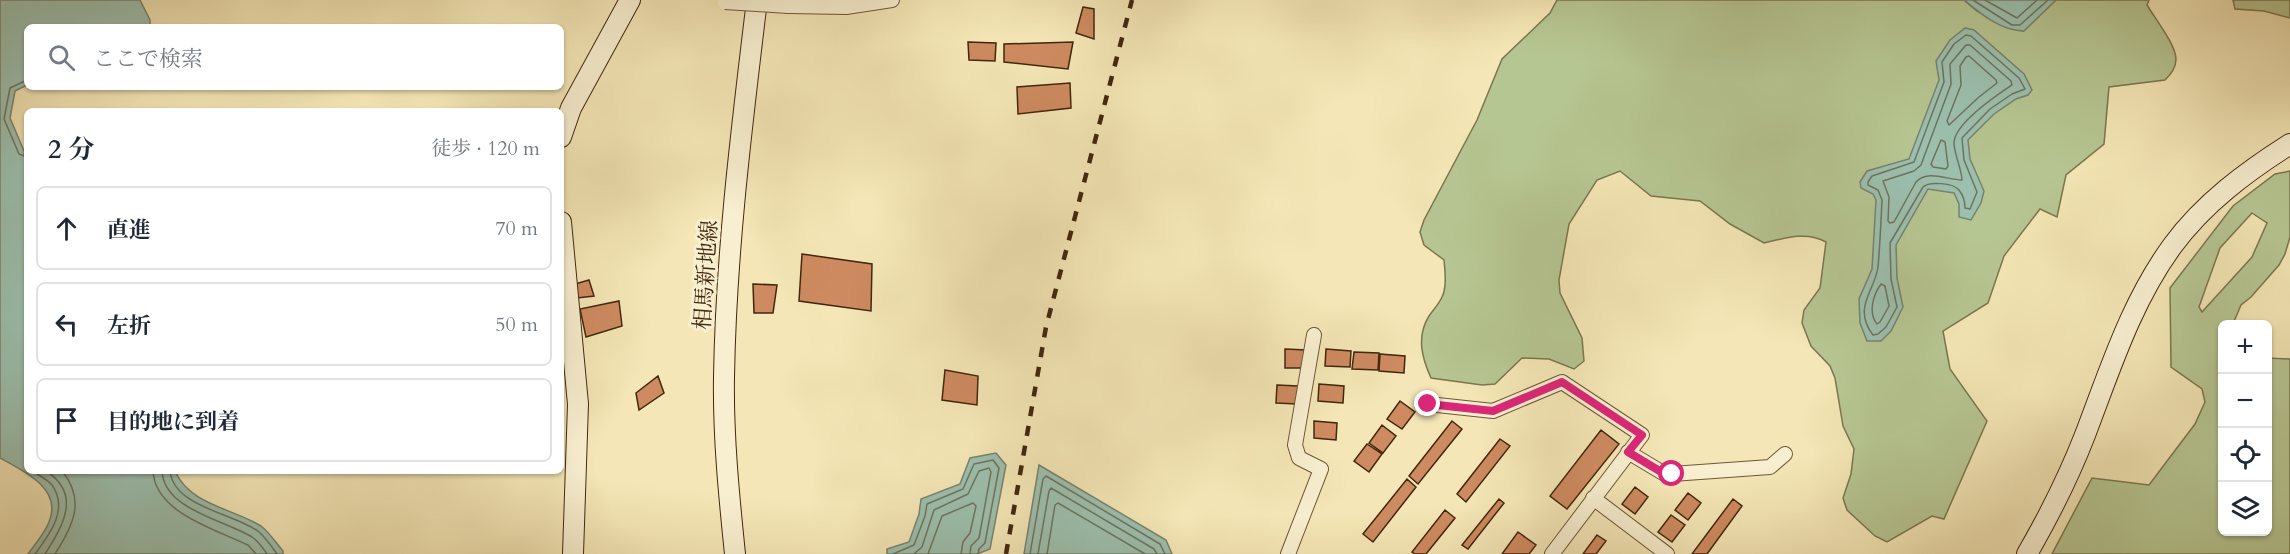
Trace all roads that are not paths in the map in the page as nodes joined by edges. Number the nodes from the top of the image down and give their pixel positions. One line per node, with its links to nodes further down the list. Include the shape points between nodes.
1 (630, 0): 5 (main road, via 571,108)
2 (757, 0): 14 (main road, 相馬新地線, via 727,287 724,379)
3 (892, 0): 4 (street, bridge, via 846,8)
4 (720, 1)
5 (564, 128)
6 (2290, 144): 18 (main road, via 2253,167 2209,204 2174,244 2148,284 2061,492)
7 (564, 254): 13 (main road, via 578,404)
8 (1314, 335): 15 (street, via 1295,446 1299,458 1321,469)
9 (1428, 404): 10 (street, via 1493,411 1562,382 1642,435)
10 (1628, 452): 11 (street, via 1663,473 1672,474 1770,467); 12 (street)
11 (1785, 454)
12 (1593, 498): 16 (street); 17 (street)
13 (573, 554)
14 (735, 554)
15 (1288, 554)
16 (1552, 554)
17 (1667, 554)
18 (2027, 554)

